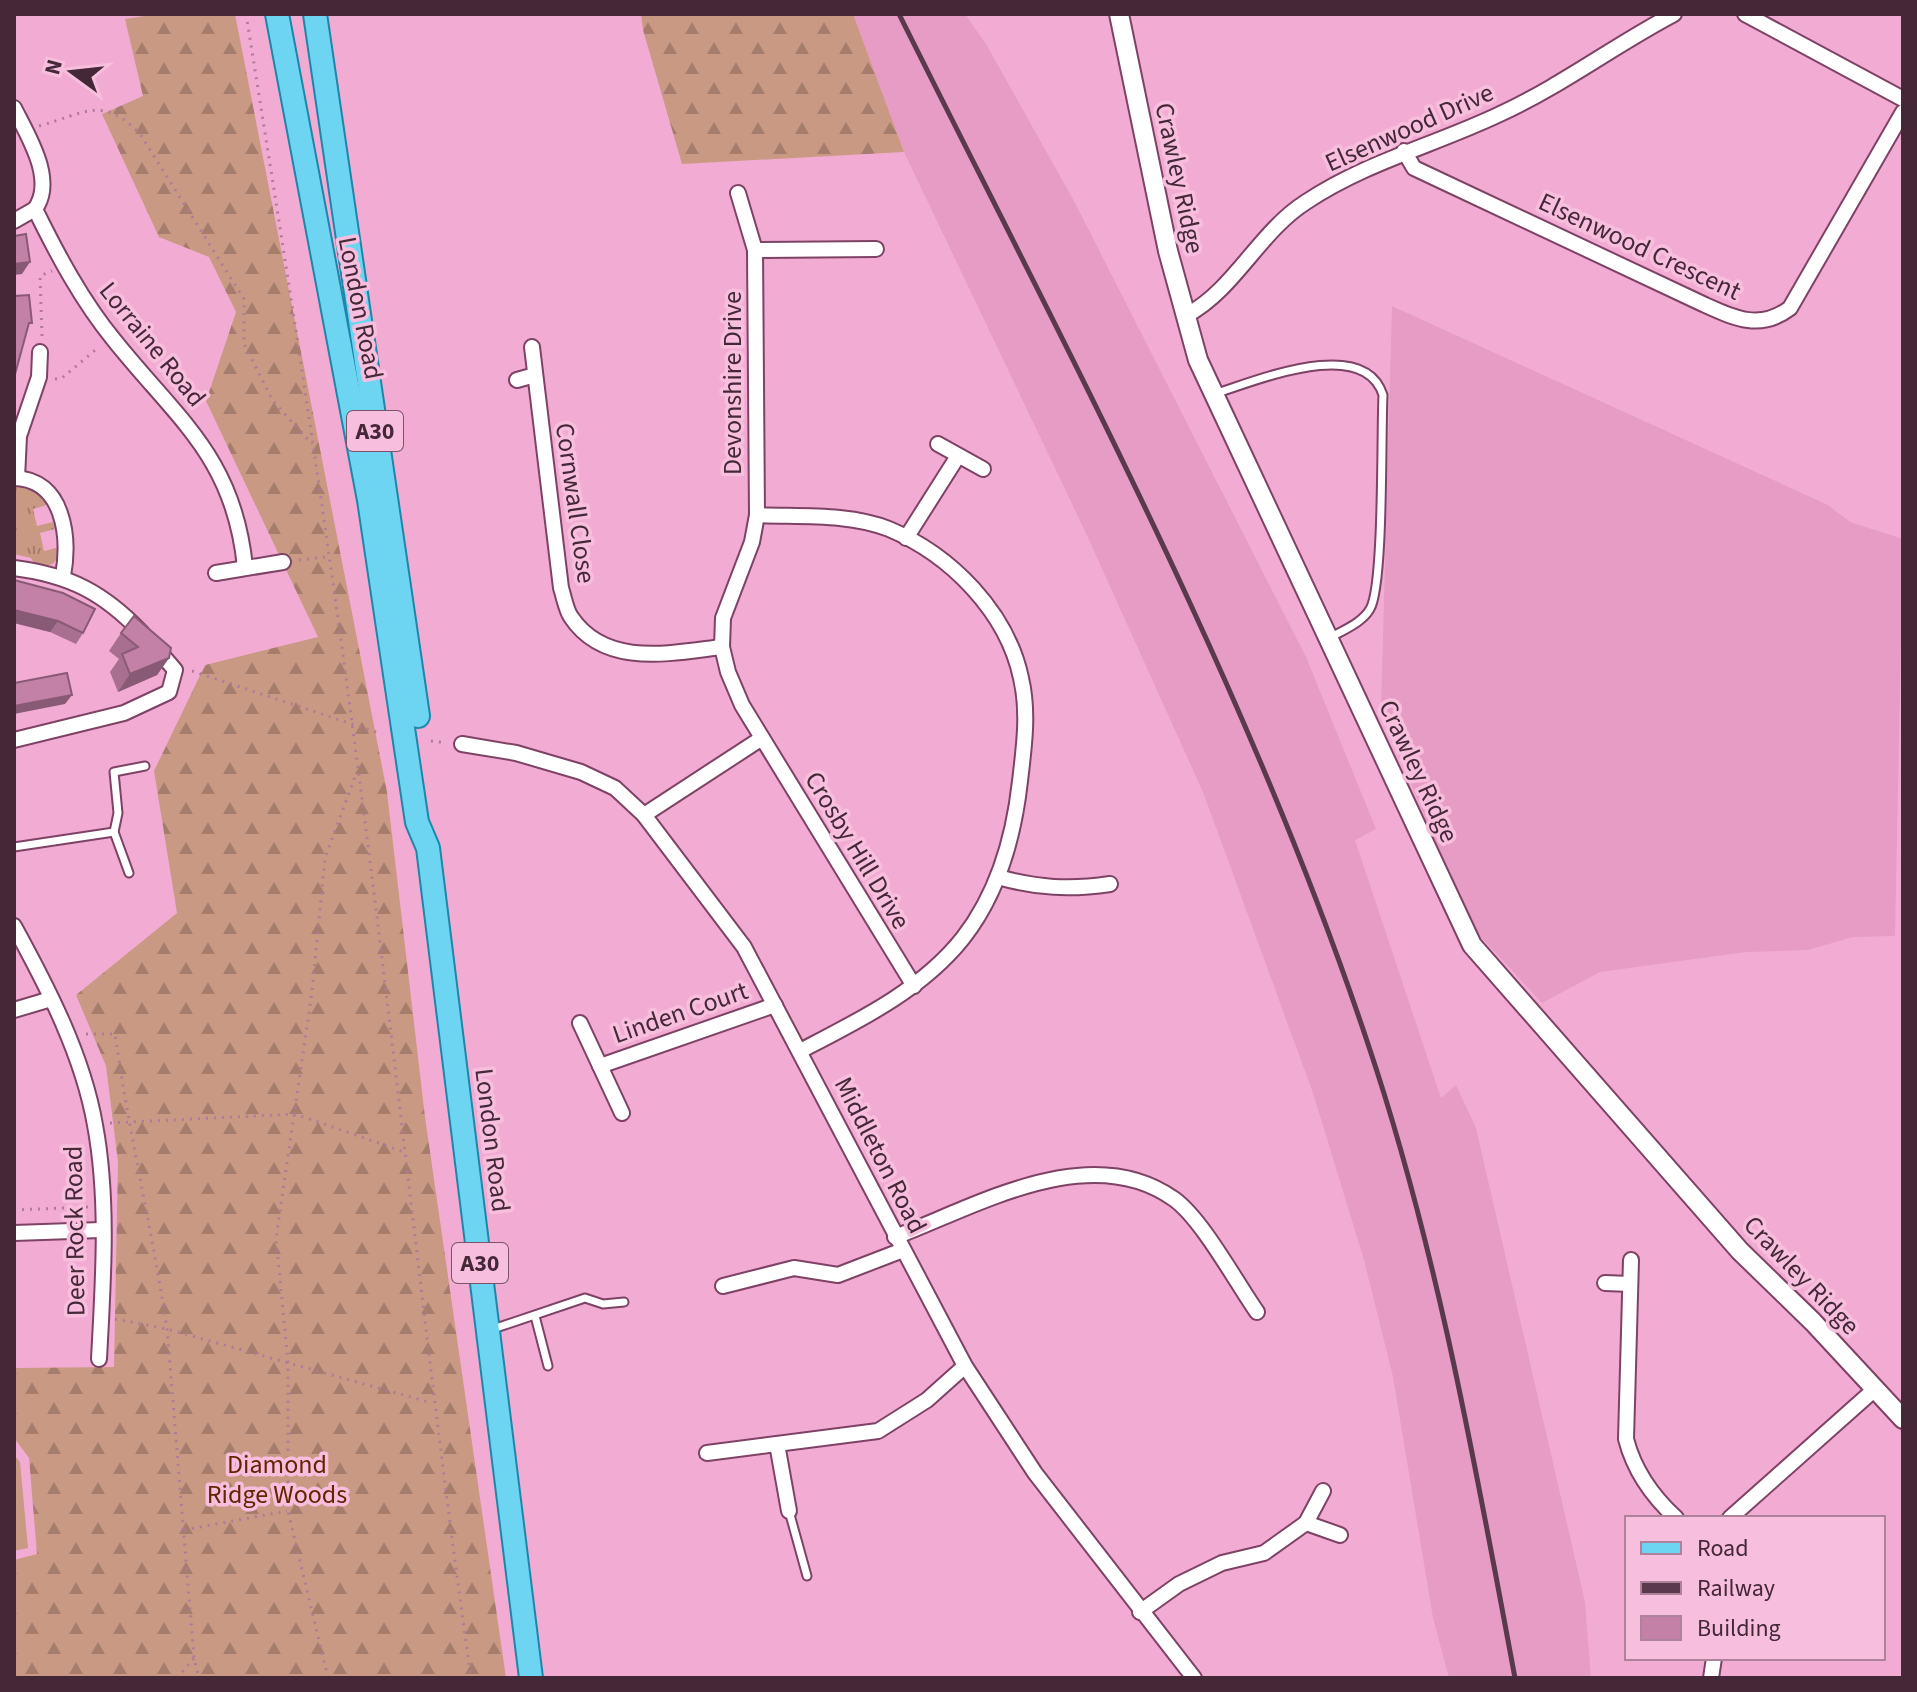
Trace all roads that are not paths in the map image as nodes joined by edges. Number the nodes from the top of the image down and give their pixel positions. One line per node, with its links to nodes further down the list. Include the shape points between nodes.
1 (277, 14): 41 (main road, London Road / A30, via 369,500 417,822)
2 (315, 14): 41 (main road, London Road / A30, via 420,729 432,822)
3 (1119, 14): 15 (street, Crawley Ridge, via 1168,251)
4 (1674, 14): 9 (street, Elsenwood Drive, via 1500,115)
5 (1745, 14): 6 (street)
6 (1903, 99)
7 (14, 108): 11 (street, via 43,187)
8 (1903, 112): 9 (street, Elsenwood Crescent, via 1790,308 1762,323 1715,310 1414,168)
9 (1404, 151): 15 (street, Elsenwood Drive, via 1302,205 1263,239 1206,304)
10 (738, 193): 14 (street, Devonshire Drive)
11 (35, 209): 12 (street); 28 (street, Lorraine Road, via 97,317 203,445 231,496)
12 (14, 221)
13 (876, 249): 14 (street)
14 (755, 250): 25 (street, Devonshire Drive)
15 (1187, 315): 20 (street, Crawley Ridge, via 1198,360)
16 (532, 347): 18 (street, Cornwall Close)
17 (40, 352): 24 (street, via 39,377 19,436)
18 (535, 375): 19 (street); 33 (street, Cornwall Close, via 561,588 571,617 614,652)
19 (517, 380)
20 (1214, 394): 32 (street, Crawley Ridge); 32 (lane, via 1318,365 1340,364 1378,380 1383,395 1372,606)
21 (938, 444): 22 (street)
22 (958, 456): 23 (street); 26 (street)
23 (983, 469)
24 (16, 478): 31 (street, via 33,479 47,488 60,514 68,546)
25 (757, 515): 26 (street, via 842,519); 33 (street, Crosby Hill Drive, via 723,618)
26 (906, 538): 43 (street, via 952,569 983,599 1008,640 1021,679 1026,729 1018,798)
27 (283, 562): 28 (street)
28 (245, 567): 30 (street)
29 (14, 568): 31 (street)
30 (216, 573)
31 (63, 576): 35 (street, via 116,609 175,674 169,692 124,713)
32 (1328, 639): 68 (street, Crawley Ridge, via 1472,945 1740,1251)
33 (722, 647): 34 (street, Crosby Hill Drive, via 742,705)
34 (762, 738): 38 (street); 46 (street, Crosby Hill Drive)
35 (14, 740)
36 (462, 744): 38 (street, Middleton Road, via 581,772 615,788)
37 (145, 766): 39 (lane, via 114,772)
38 (644, 815): 48 (street, Middleton Road, via 744,947)
39 (114, 832): 40 (lane); 42 (lane)
40 (14, 847)
41 (428, 848): 64 (main road, London Road / A30)
42 (129, 873)
43 (998, 877): 44 (street, via 1060,889); 46 (street, via 964,937)
44 (1110, 884)
45 (14, 926): 47 (street, Deer Rock Road)
46 (914, 986): 51 (street)
47 (51, 999): 49 (street); 54 (street, Deer Rock Road, via 95,1125)
48 (775, 1005): 51 (street, Middleton Road); 52 (street, Linden Court)
49 (14, 1010)
50 (580, 1023): 52 (street, Linden Court)
51 (800, 1051): 56 (street, Middleton Road)
52 (600, 1066): 53 (street, Linden Court)
53 (622, 1113)
54 (101, 1230): 55 (street); 65 (street, Deer Rock Road)
55 (14, 1233)
56 (899, 1243): 60 (street, via 838,1275 794,1268); 62 (street, via 1054,1176 1082,1172 1118,1178 1174,1199); 67 (street, Middleton Road)
57 (1631, 1260): 59 (street)
58 (1605, 1283): 59 (street)
59 (1630, 1284): 74 (street, via 1626,1439 1642,1478)
60 (723, 1286)
61 (624, 1302): 63 (lane, via 603,1304 585,1298)
62 (1257, 1312)
63 (535, 1316): 64 (lane); 66 (lane)
64 (489, 1330): 80 (main road, London Road / A30)
65 (99, 1359)
66 (548, 1366)
67 (965, 1366): 70 (street, via 927,1400 878,1431); 79 (street, Middleton Road, via 1035,1473)
68 (1875, 1389): 69 (street, Crawley Ridge); 75 (street)
69 (1903, 1419)
70 (777, 1444): 71 (street); 73 (street)
71 (707, 1453)
72 (1323, 1491): 76 (street)
73 (789, 1511): 78 (lane)
74 (1674, 1516)
75 (1732, 1516)
76 (1306, 1523): 77 (street); 79 (street, via 1264,1553 1222,1563 1179,1584)
77 (1340, 1535)
78 (807, 1576)
79 (1140, 1612): 81 (street, Middleton Road)
80 (531, 1678)
81 (1194, 1678)

